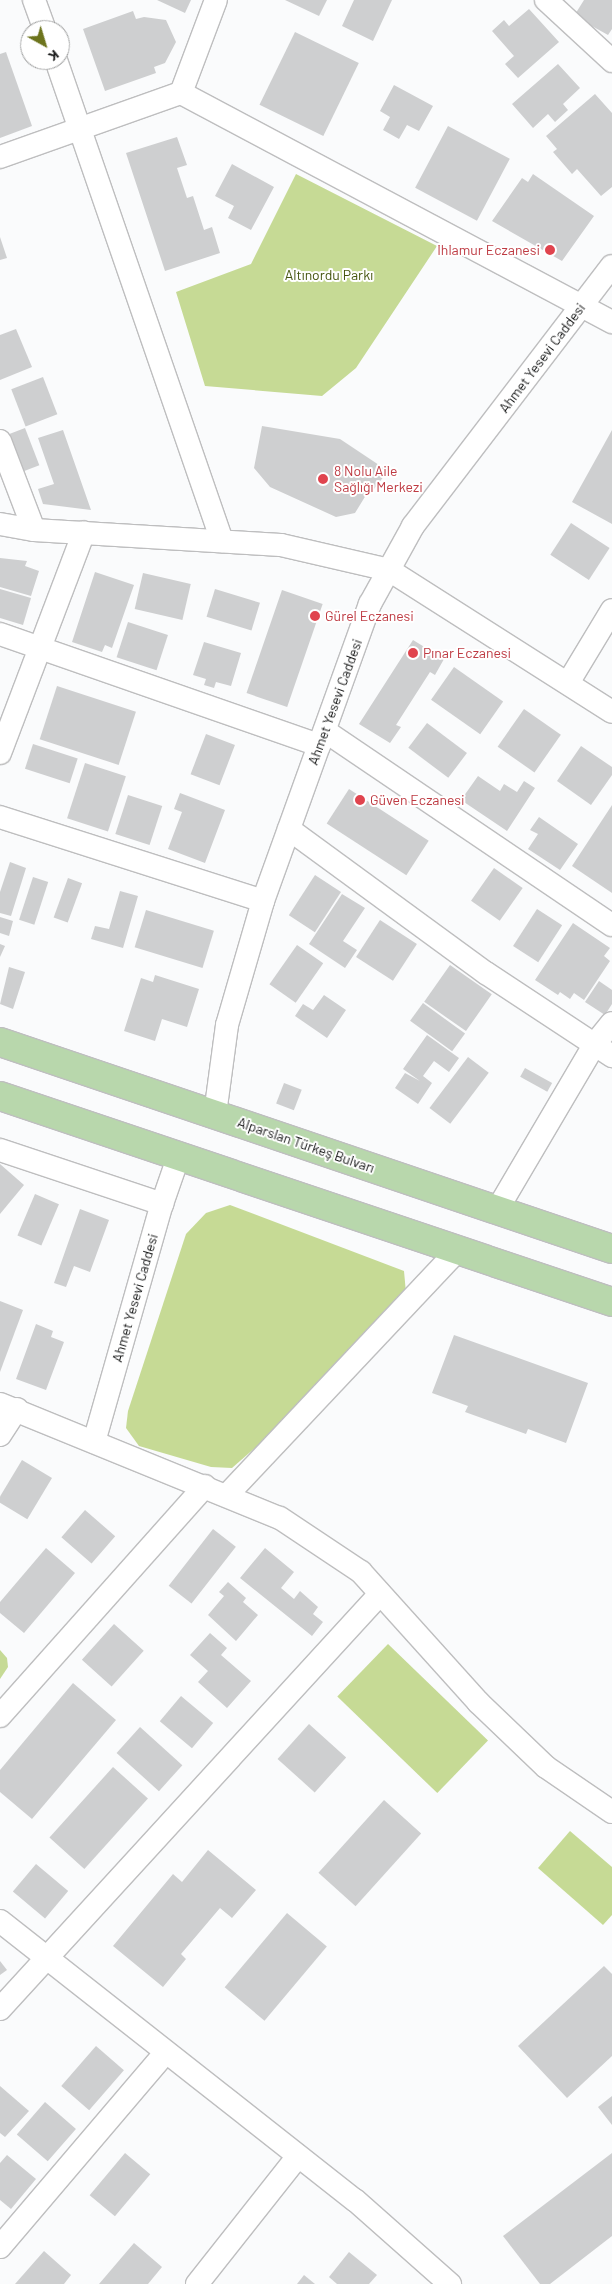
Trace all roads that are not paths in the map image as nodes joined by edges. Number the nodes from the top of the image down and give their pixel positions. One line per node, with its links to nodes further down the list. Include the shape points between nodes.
1 (34, 0): 4 (street)
2 (216, 0): 7 (street)
3 (546, 0): 5 (street)
4 (41, 20)
5 (612, 62)
6 (60, 70): 8 (street)
7 (181, 92): 8 (street); 11 (street)
8 (82, 128): 9 (street); 17 (street)
9 (0, 157)
10 (612, 266): 11 (street, Ahmet Yesevi Caddesi)
11 (582, 305): 12 (street); 18 (street, Ahmet Yesevi Caddesi, via 413,526)
12 (612, 322)
13 (0, 441): 15 (street)
14 (0, 524): 15 (street)
15 (34, 530): 16 (street)
16 (84, 532): 17 (street); 21 (street)
17 (222, 541): 18 (street, via 281,546)
18 (389, 570): 22 (street); 24 (street, Ahmet Yesevi Caddesi, via 370,604)
19 (612, 610): 22 (street)
20 (0, 634): 21 (street)
21 (38, 646): 24 (street); 25 (street)
22 (568, 683): 23 (street)
23 (612, 712)
24 (322, 738): 27 (street, Ahmet Yesevi Caddesi); 29 (street)
25 (0, 753)
26 (0, 818): 28 (street)
27 (289, 829): 28 (street, Ahmet Yesevi Caddesi); 32 (street, via 486,973)
28 (263, 901): 34 (street, Ahmet Yesevi Caddesi, via 228,1025)
29 (612, 925)
30 (612, 1023): 32 (street)
31 (0, 1042): 34 (main road, Alparslan Türkeş Bulvarı)
32 (603, 1051): 38 (street)
33 (0, 1096): 36 (main road)
34 (215, 1114): 38 (main road, Alparslan Türkeş Bulvarı)
35 (0, 1150): 37 (street)
36 (179, 1155): 37 (street, Ahmet Yesevi Caddesi); 40 (main road)
37 (162, 1204): 44 (street, Ahmet Yesevi Caddesi)
38 (497, 1210): 39 (main road, Alparslan Türkeş Bulvarı)
39 (612, 1249)
40 (458, 1250): 41 (main road); 46 (street)
41 (612, 1302)
42 (8, 1406): 43 (street); 44 (street)
43 (0, 1435)
44 (94, 1442): 45 (street)
45 (205, 1486): 46 (street); 48 (street)
46 (228, 1494): 47 (street, via 280,1518 360,1572)
47 (380, 1594): 49 (street, via 478,1702 546,1767); 51 (street)
48 (0, 1716)
49 (612, 1812)
50 (0, 1921): 51 (street)
51 (45, 1957): 52 (street); 53 (street)
52 (0, 2009)
53 (166, 2052): 54 (street); 55 (street)
54 (298, 2156): 56 (street); 57 (street)
55 (0, 2247)
56 (197, 2284)
57 (450, 2284)

